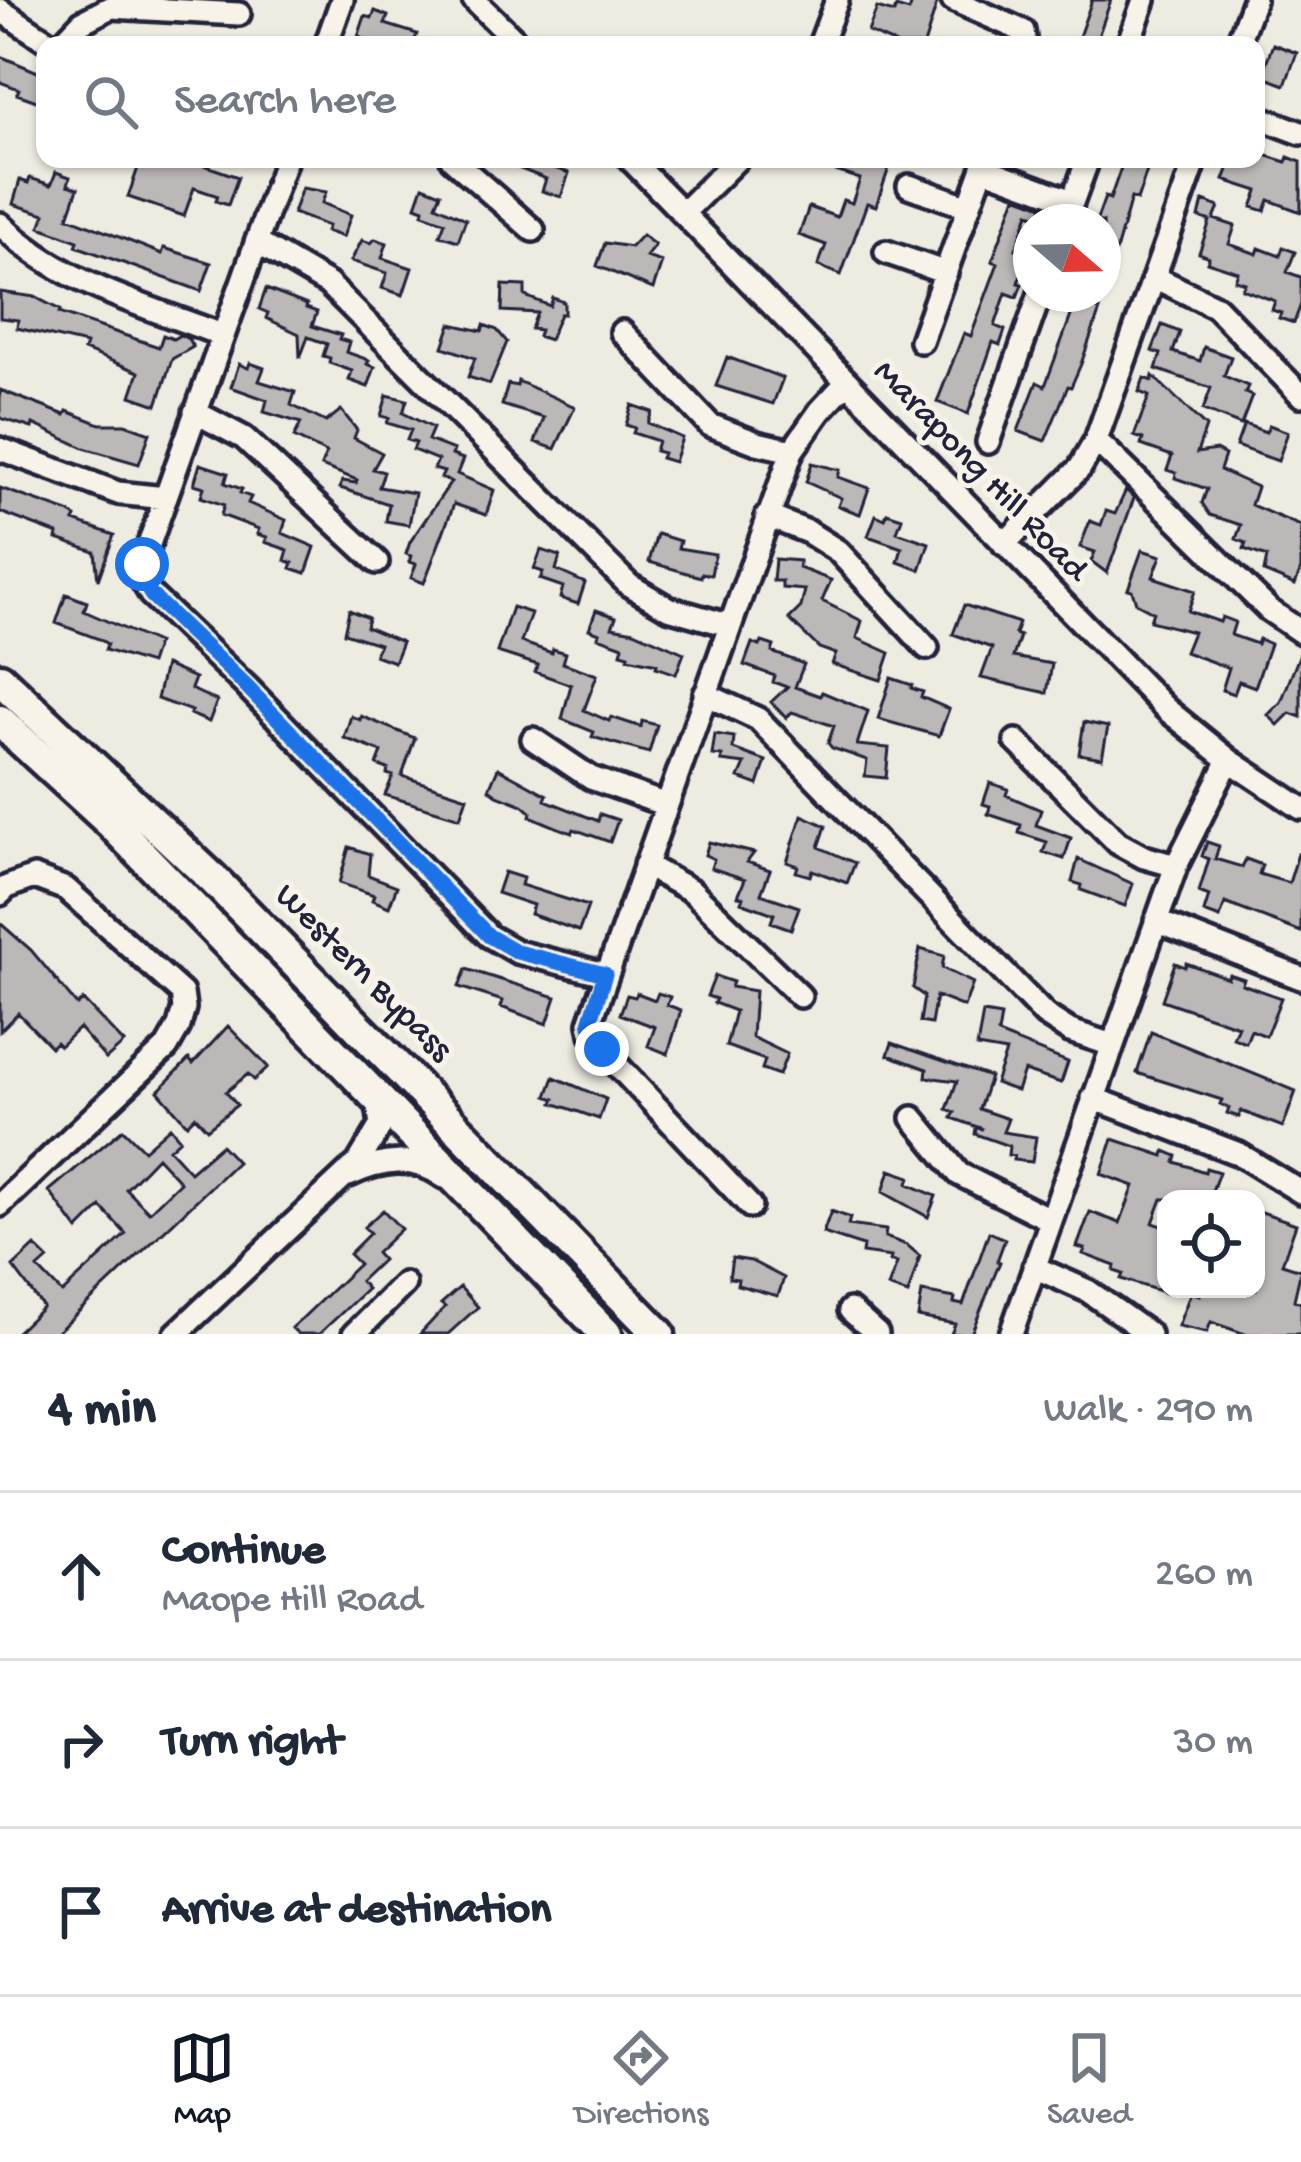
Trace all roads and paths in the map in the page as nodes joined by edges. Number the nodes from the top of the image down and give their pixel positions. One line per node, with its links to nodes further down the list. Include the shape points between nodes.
1 (342, 0): 11 (street)
2 (836, 0): 13 (street)
3 (953, 0): 14 (street, via 1012,22)
4 (1144, 0): 15 (street)
5 (1254, 0): 16 (street)
6 (482, 2): 12 (street)
7 (0, 10): 9 (street)
8 (239, 14): 10 (street, via 111,7)
9 (42, 36)
10 (67, 36)
11 (329, 36)
12 (512, 36)
13 (823, 36)
14 (1024, 36)
15 (1131, 36)
16 (1241, 36)
17 (1265, 119): 18 (street)
18 (1301, 133)
19 (279, 168): 34 (street)
20 (462, 168): 33 (street)
21 (639, 168): 31 (street, Marapong Hill Road)
22 (728, 168): 31 (street)
23 (984, 168): 30 (street)
24 (992, 168): 28 (street)
25 (1085, 168): 29 (street)
26 (1186, 168): 37 (street)
27 (909, 187): 30 (street)
28 (1054, 204)
29 (1071, 204)
30 (969, 207): 36 (street)
31 (682, 213): 42 (street, Marapong Hill Road)
32 (0, 224): 40 (street, via 61,271)
33 (533, 230)
34 (256, 242): 40 (street); 53 (street, via 328,284 629,585 668,608)
35 (886, 252): 36 (street)
36 (946, 273): 41 (street)
37 (1154, 277): 43 (street, via 1216,307); 45 (street)
38 (1034, 312): 46 (street)
39 (622, 332): 48 (street, via 710,425)
40 (222, 334): 44 (street)
41 (921, 341)
42 (846, 383): 48 (street); 51 (street, Marapong Hill Road)
43 (1301, 394)
44 (195, 412): 49 (street); 52 (street, via 244,439)
45 (1096, 440): 51 (street); 54 (street)
46 (988, 442)
47 (0, 448): 49 (street, via 118,493)
48 (792, 451): 50 (street)
49 (164, 498): 68 (street, via 142,564 151,595 489,936 517,952)
50 (767, 516): 53 (street); 55 (street, via 838,551)
51 (1004, 544): 61 (street, Marapong Hill Road, via 1166,709)
52 (377, 562)
53 (728, 626): 57 (street)
54 (1301, 632)
55 (927, 648)
56 (0, 679): 87 (highway, Western Bypass, via 213,878)
57 (705, 694): 62 (street); 71 (street, via 758,719 1045,1015)
58 (0, 722): 72 (highway, Western Bypass)
59 (533, 739): 62 (street, via 592,778)
60 (1016, 741): 65 (street, via 1118,843)
61 (1229, 760): 63 (street, Marapong Hill Road); 65 (street)
62 (666, 805): 64 (street)
63 (1301, 808)
64 (645, 865): 68 (street); 70 (street, via 692,891)
65 (1176, 866): 67 (street)
66 (0, 895): 77 (street, via 34,877 66,889 182,992 184,1008 166,1047)
67 (1156, 922): 69 (street); 71 (street)
68 (605, 974): 78 (street, via 592,1034)
69 (1301, 978)
70 (800, 996)
71 (1112, 1045): 73 (street)
72 (376, 1092): 75 (street, via 378,1133); 79 (highway, Western Bypass)
73 (1093, 1098): 76 (street, via 1239,1154); 80 (street)
74 (913, 1118): 80 (street, via 959,1174)
75 (343, 1178): 79 (street, via 379,1163 421,1164); 84 (street)
76 (1301, 1192)
77 (0, 1204)
78 (750, 1206)
79 (485, 1211): 86 (highway, Western Bypass)
80 (1051, 1220): 81 (street)
81 (1034, 1267): 89 (street); 90 (street, via 1088,1291)
82 (404, 1284): 85 (street)
83 (850, 1310): 88 (street)
84 (176, 1334)
85 (355, 1334)
86 (606, 1334)
87 (659, 1334)
88 (877, 1334)
89 (1011, 1334)
90 (1150, 1334)

